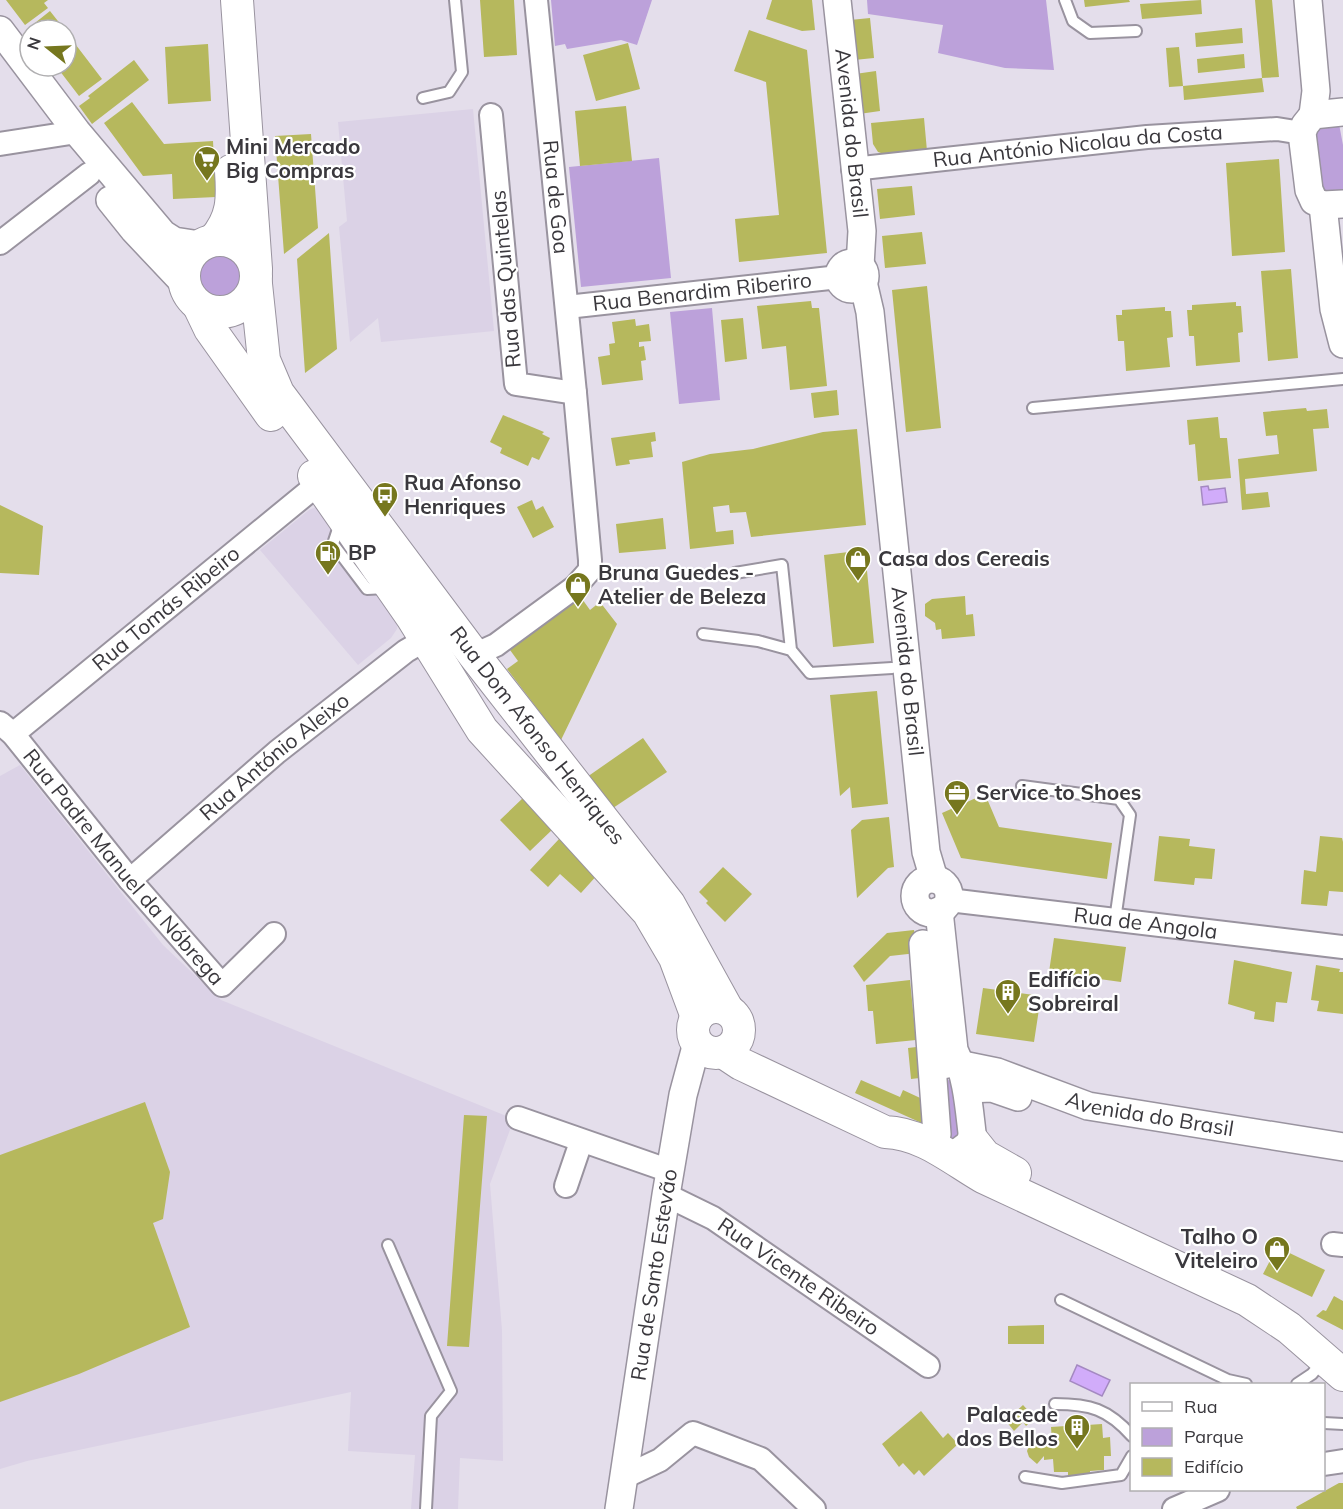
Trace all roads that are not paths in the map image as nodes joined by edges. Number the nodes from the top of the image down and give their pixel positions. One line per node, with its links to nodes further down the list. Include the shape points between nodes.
1 (219, 0): 23 (main road, via 233,198 224,228)
2 (237, 0): 24 (main road)
3 (455, 0): 13 (lane, via 462,72 449,92)
4 (536, 0): 27 (street, Rua de Goa)
5 (822, 0): 25 (street, Avenida do Brasil)
6 (837, 0): 19 (street, Avenida do Brasil)
7 (1065, 0): 11 (lane, via 1073,21 1090,33)
8 (1308, 0): 16 (street, via 1316,91)
9 (1326, 0): 14 (street, via 1333,90)
10 (0, 30): 17 (street, Rua Dom Afonso Henriques)
11 (1136, 31)
12 (0, 52): 17 (street, Rua Dom Afonso Henriques)
13 (423, 98)
14 (1342, 111): 16 (street)
15 (491, 115): 30 (street, Rua das Quintelas, via 516,384)
16 (1308, 124): 19 (street, Rua António Nicolau da Costa); 21 (street, via 1309,190 1314,201)
17 (69, 133): 18 (street); 20 (street, Rua Dom Afonso Henriques); 23 (street, Rua Dom Afonso Henriques, via 163,234 174,241)
18 (0, 144)
19 (853, 169): 25 (street, Avenida do Brasil, via 862,231)
20 (89, 174): 22 (street); 26 (street, Rua Dom Afonso Henriques)
21 (1333, 205): 28 (street, via 1334,309)
22 (0, 243)
23 (207, 243): 24 (main road, Rua Dom Afonso Henriques, via 236,243 245,249); 26 (main road, via 186,261)
24 (256, 276): 26 (main road, via 244,304 233,310 222,312); 32 (main road, Rua Dom Afonso Henriques, via 267,371)
25 (852, 276): 27 (street, Rua Benardim Riberiro); 38 (street, Avenida do Brasil); 43 (street, Avenida do Brasil, via 870,312)
26 (192, 294): 32 (main road, Rua Dom Afonso Henriques, via 210,329)
27 (567, 307): 30 (street, Rua de Goa)
28 (1343, 344)
29 (1343, 379): 31 (lane)
30 (575, 393): 37 (street, via 590,570 575,587)
31 (1033, 408)
32 (327, 477): 34 (main road, Rua Dom Afonso Henriques); 34 (main road, Rua Dom Afonso Henriques, via 342,517 392,588); 40 (street, Rua Tomás Ribeiro)
33 (735, 573): 36 (lane, via 782,565)
34 (424, 620): 37 (main road, Rua Dom Afonso Henriques); 39 (main road, Rua Dom Afonso Henriques); 42 (street, Rua António Aleixo, via 406,651 277,752)
35 (703, 634): 36 (lane)
36 (791, 650): 38 (lane, via 810,673)
37 (478, 660): 39 (main road, via 471,681); 47 (main road, Rua Dom Afonso Henriques, via 669,904 739,1025)
38 (892, 668): 43 (street, Avenida do Brasil, via 911,854)
39 (453, 683): 47 (main road, Rua Dom Afonso Henriques, via 488,737 648,912)
40 (7, 729): 42 (street, Rua Padre Manuel da Nóbrega)
41 (1022, 786): 44 (lane, via 1119,800 1130,815)
42 (130, 880): 45 (street, Rua Padre Manuel da Nóbrega, via 222,985)
43 (933, 897): 44 (street, Rua de Angola); 48 (street, Avenida do Brasil, via 923,945); 49 (street, Avenida do Brasil, via 954,1050)
44 (1115, 920): 46 (street, Rua de Angola)
45 (274, 934)
46 (1343, 947)
47 (713, 1038): 53 (main road, via 892,1120 902,1133); 55 (street, Rua de Santo Estevão, via 683,1095)
48 (934, 1070): 49 (street, Avenida do Brasil, via 947,1063); 53 (street, Avenida do Brasil, via 938,1134)
49 (964, 1077): 52 (street, Avenida do Brasil, via 997,1072 1088,1106); 53 (street, Avenida do Brasil); 54 (street, Avenida do Brasil, via 1083,1119)
50 (518, 1118): 51 (street, Rua Vicente Ribeiro)
51 (581, 1142): 55 (street, Rua Vicente Ribeiro); 56 (street)
52 (1343, 1147)
53 (952, 1148): 59 (main road, via 985,1156 999,1166 1223,1269 1259,1289)
54 (1343, 1164)
55 (668, 1183): 60 (street, Rua Vicente Ribeiro); 71 (street, Rua de Santo Estevão)
56 (566, 1186)
57 (388, 1245): 73 (lane, via 451,1391 431,1416)
58 (1061, 1300): 61 (lane)
59 (1337, 1361): 62 (lane)
60 (928, 1366)
61 (1242, 1383)
62 (1298, 1383)
63 (1055, 1404): 66 (lane, via 1084,1404 1119,1421)
64 (1325, 1423): 65 (lane)
65 (1343, 1424)
66 (1130, 1435)
67 (1130, 1458): 70 (lane, via 1121,1475 1062,1483)
68 (1343, 1461): 69 (street)
69 (1325, 1464)
70 (1025, 1477)
71 (622, 1478): 74 (street, Rua de Santo Estevão); 75 (street, via 660,1460 693,1433 761,1459)
72 (1216, 1491): 76 (street)
73 (426, 1509)
74 (619, 1509)
75 (814, 1509)
76 (1174, 1509)

